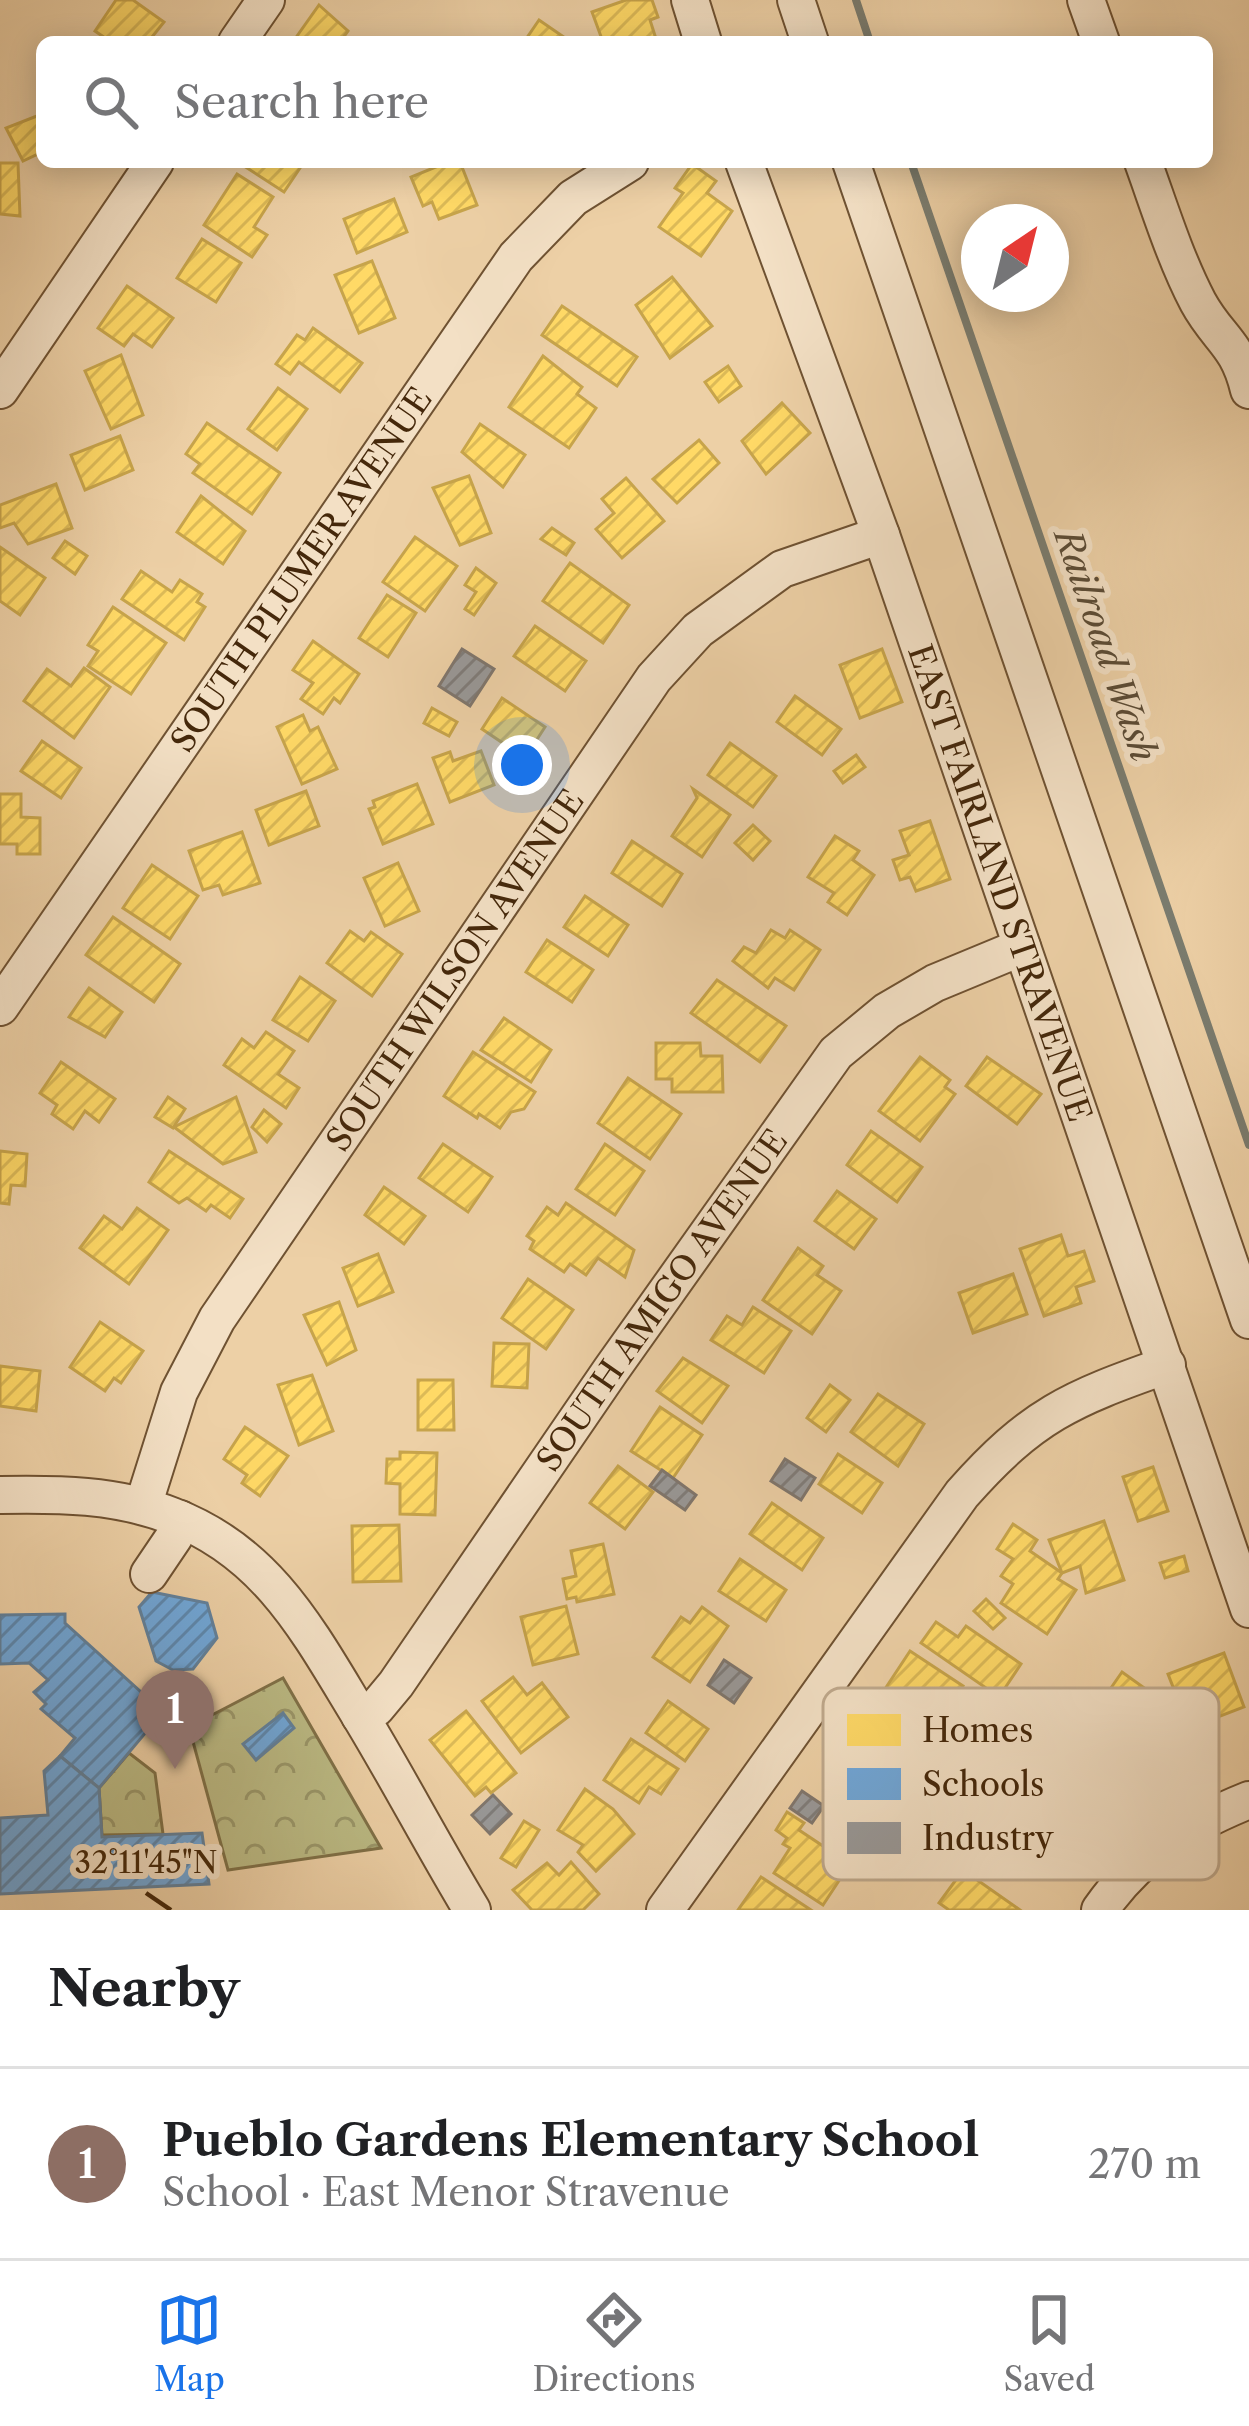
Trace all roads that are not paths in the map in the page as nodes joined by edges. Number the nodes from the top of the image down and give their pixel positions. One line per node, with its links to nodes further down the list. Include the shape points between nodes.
1 (266, 0): 5 (street)
2 (690, 0): 6 (street)
3 (796, 0): 7 (street)
4 (1086, 0): 8 (street)
5 (241, 36)
6 (701, 36)
7 (808, 36)
8 (1099, 36)
9 (151, 168): 14 (street)
10 (620, 168): 18 (street, SOUTH PLUMER AVENUE, via 573,198 516,257)
11 (746, 168): 16 (street, EAST FAIRLAND STRAVENUE)
12 (853, 168): 19 (street)
13 (1145, 168): 15 (street, via 1200,306 1234,347)
14 (0, 390)
15 (1249, 390)
16 (880, 535): 17 (street, EAST FAIRLAND STRAVENUE); 22 (street, SOUTH WILSON AVENUE, via 782,569 698,630 655,677 217,1318 179,1392)
17 (1022, 946): 20 (street, EAST FAIRLAND STRAVENUE); 28 (street, SOUTH AMIGO AVENUE, via 935,983 836,1053 396,1684)
18 (0, 1006)
19 (1249, 1320)
20 (1167, 1365): 25 (street, EAST FAIRLAND STRAVENUE); 26 (street, via 1064,1404 986,1466)
21 (0, 1495): 22 (street, via 76,1495)
22 (143, 1507): 23 (street)
23 (180, 1519): 24 (street); 28 (street, via 240,1556 290,1603)
24 (149, 1574)
25 (1249, 1609)
26 (823, 1688)
27 (823, 1689): 33 (street)
28 (360, 1717): 32 (street)
29 (1249, 1800): 30 (street)
30 (1219, 1812)
31 (1121, 1880): 34 (street)
32 (472, 1910)
33 (665, 1910)
34 (1100, 1910)

